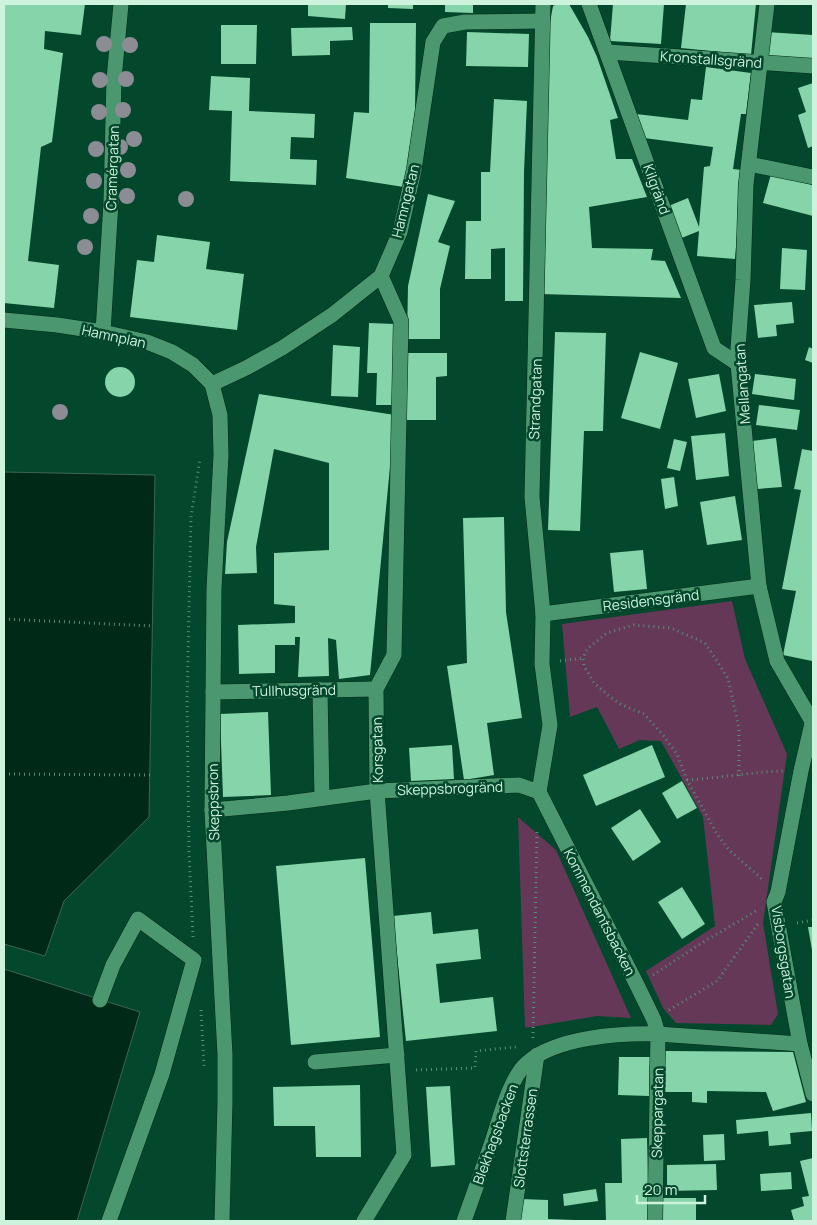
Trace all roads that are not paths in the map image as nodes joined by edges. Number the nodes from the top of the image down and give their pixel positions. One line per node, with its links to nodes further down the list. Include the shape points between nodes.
1 (121, 4): 13 (street, Cramérgatan, via 114,79)
2 (543, 4): 5 (street, Strandgatan)
3 (589, 4): 6 (street, Kilgränd)
4 (767, 4): 7 (street, Mellangatan)
5 (542, 21): 11 (street, Hamngatan, via 465,22 444,26 433,42 414,170 400,232); 17 (street, Strandgatan, via 532,497)
6 (608, 52): 7 (street, Kronstallsgränd); 14 (street, Kilgränd, via 714,348)
7 (760, 62): 8 (street, Kronstallsgränd); 9 (street, Mellangatan)
8 (813, 66)
9 (749, 164): 10 (street); 14 (street, Mellangatan)
10 (813, 177)
11 (381, 276): 15 (street, Hamngatan, via 332,315 282,348); 18 (street, Korsgatan, via 401,321 394,655)
12 (4, 320): 13 (street, Hamnplan)
13 (103, 332): 15 (street, Hamnplan, via 147,342 172,352 193,365)
14 (738, 364): 16 (street, Mellangatan)
15 (212, 384): 20 (street, Skeppsbron, via 220,415 221,445)
16 (759, 586): 17 (street, Residensgränd); 21 (street, Mellangatan, via 777,661)
17 (542, 614): 23 (street, Strandgatan, via 542,664 550,725)
18 (376, 689): 19 (street, Tullhusgränd); 22 (street, Korsgatan)
19 (320, 690): 20 (street, Tullhusgränd); 24 (street)
20 (213, 692): 25 (street, Skeppsbron)
21 (813, 722): 28 (street, Visborgsgatan, via 774,902)
22 (378, 791): 23 (street, Skeppsbrogränd, via 519,785); 24 (street, Skeppsbrogränd); 29 (street, Korsgatan)
23 (538, 792): 27 (street, Kommendantsbacken)
24 (322, 798): 25 (street, Skeppsbrogränd)
25 (212, 810): 34 (street, Skeppsbron, via 225,1055)
26 (100, 1000): 33 (street, via 112,965 138,920 194,960 162,1074)
27 (656, 1027): 28 (street); 30 (street, via 588,1039); 38 (street, Skeppargatan)
28 (800, 1044): 32 (street, Visborgsgatan)
29 (397, 1055): 31 (street); 35 (street, Korsgatan, via 404,1155)
30 (537, 1055): 36 (street, Blekhagsbacken, via 518,1072); 37 (street, Slottsterrassen)
31 (315, 1062)
32 (813, 1094)
33 (109, 1221)
34 (222, 1221)
35 (364, 1221)
36 (464, 1221)
37 (513, 1221)
38 (655, 1221)

